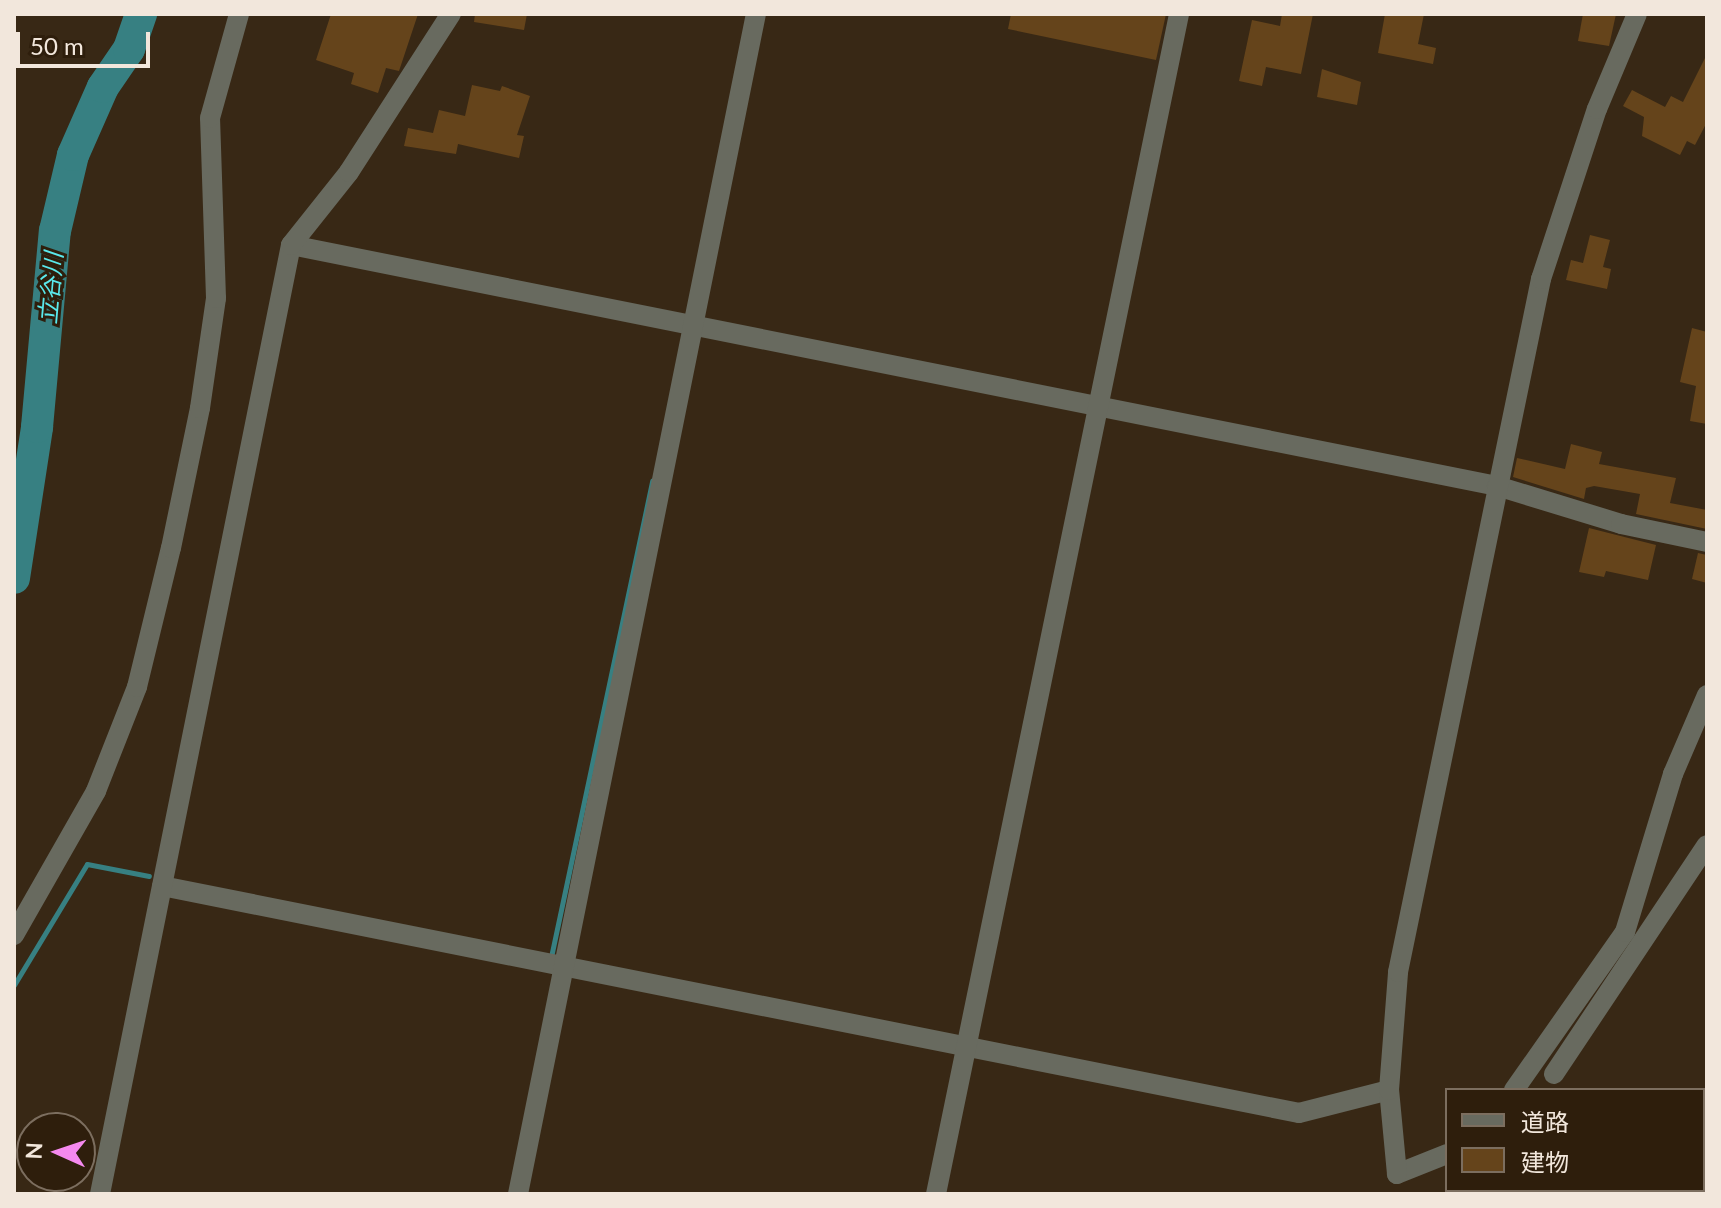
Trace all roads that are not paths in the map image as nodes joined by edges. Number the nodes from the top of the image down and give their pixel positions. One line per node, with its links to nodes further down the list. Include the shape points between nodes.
1 (239, 14): 14 (lane, via 210,118 216,298 200,408 145,656 96,791)
2 (451, 14): 6 (lane, via 349,172)
3 (756, 14): 7 (lane)
4 (1179, 14): 8 (lane)
5 (1637, 14): 9 (lane, via 1602,97 1541,279)
6 (291, 245): 7 (lane); 13 (lane)
7 (694, 325): 8 (lane); 15 (lane)
8 (1097, 406): 9 (lane); 16 (lane)
9 (1497, 486): 10 (lane, via 1621,524); 19 (lane, via 1398,972)
10 (1707, 542)
11 (1707, 695): 18 (lane, via 1673,774 1625,932)
12 (1707, 845): 17 (lane)
13 (162, 886): 15 (lane); 21 (lane)
14 (14, 935)
15 (564, 968): 16 (lane); 22 (lane)
16 (968, 1049): 19 (lane, via 1299,1113); 23 (lane)
17 (1554, 1074)
18 (1515, 1088)
19 (1389, 1090): 20 (lane, via 1397,1174)
20 (1445, 1155)
21 (100, 1194)
22 (518, 1194)
23 (936, 1194)

